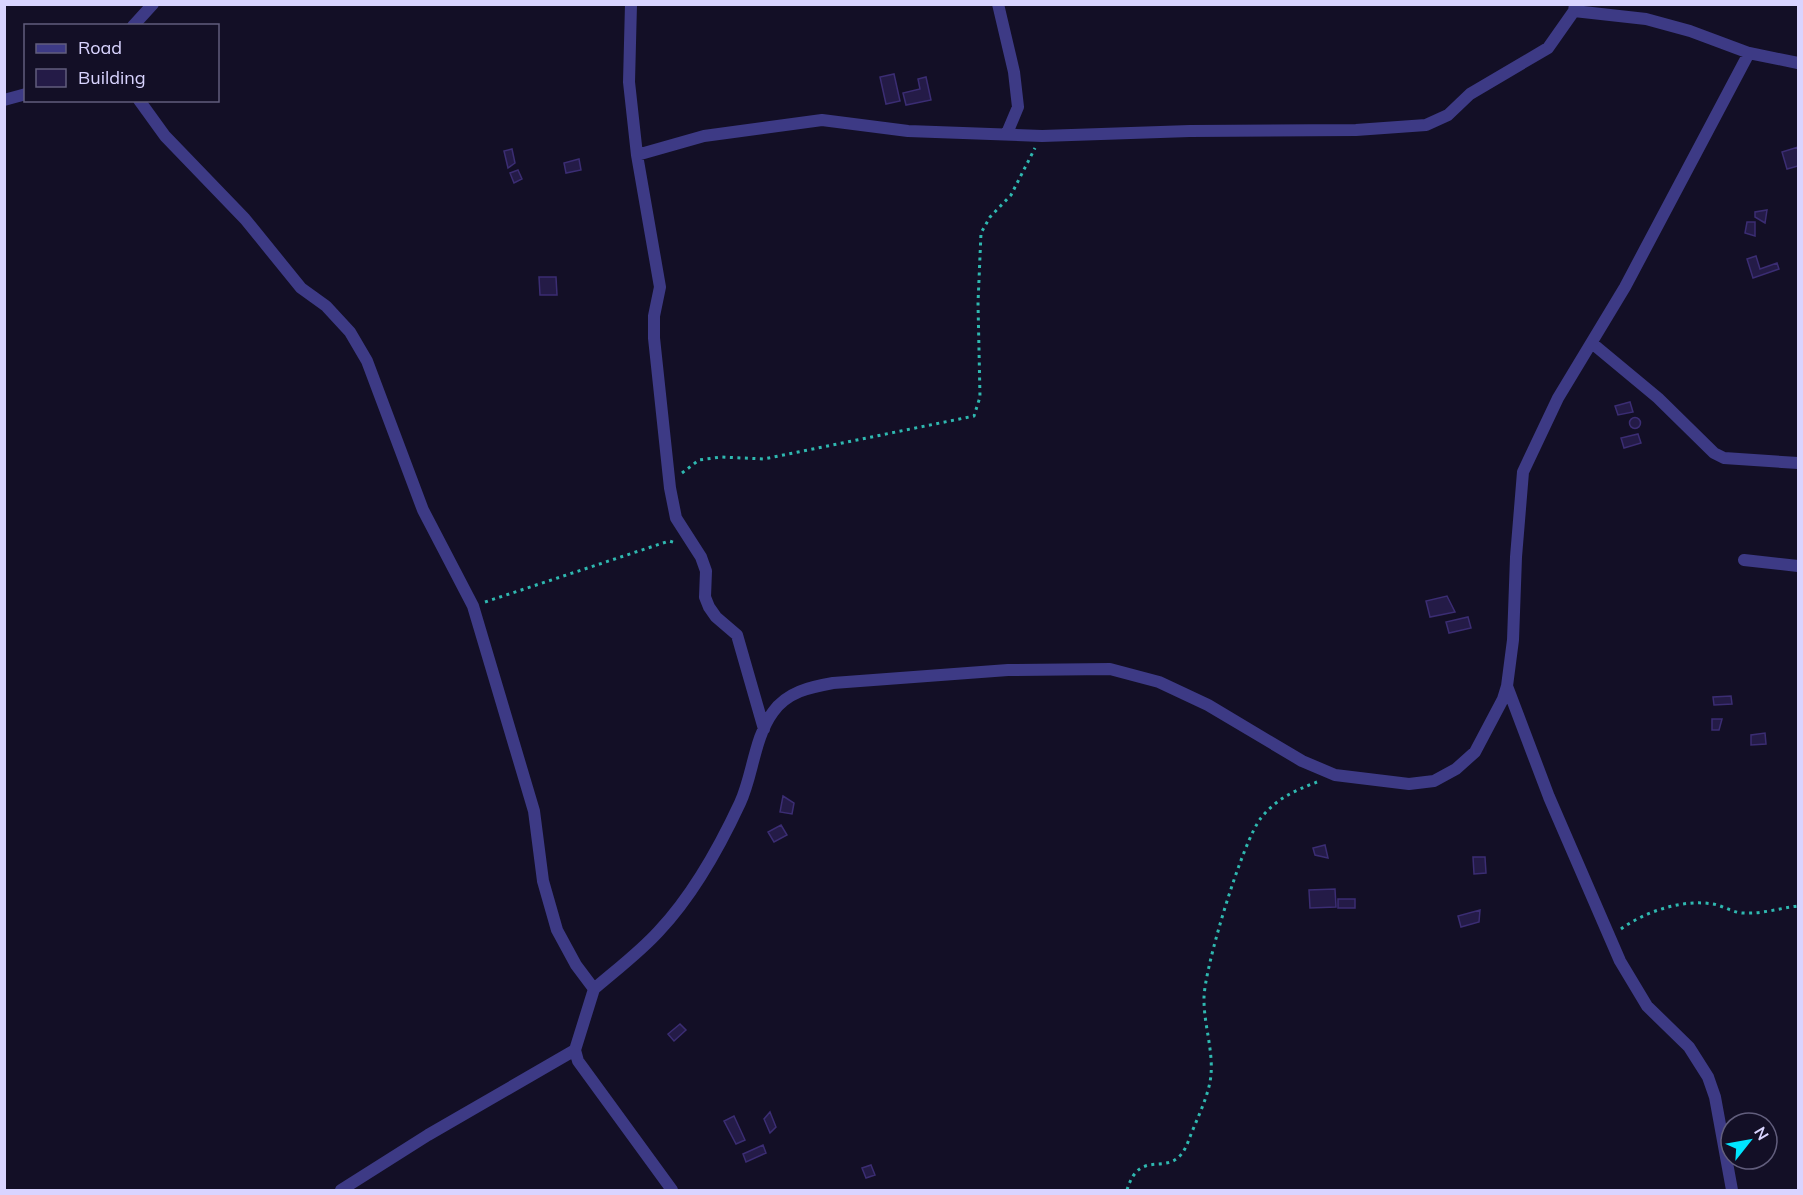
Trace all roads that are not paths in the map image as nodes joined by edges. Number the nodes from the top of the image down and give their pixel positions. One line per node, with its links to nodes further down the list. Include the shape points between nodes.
1 (153, 4): 5 (street)
2 (631, 4): 12 (street, via 628,82)
3 (998, 4): 11 (street, via 1018,107)
4 (1574, 8): 6 (street, via 1646,19); 11 (street, via 1548,48 1470,93 1448,115 1426,125 1042,136)
5 (135, 24)
6 (1749, 52): 7 (street); 13 (street)
7 (1798, 63)
8 (24, 95): 9 (street)
9 (4, 100)
10 (140, 102): 19 (street, via 165,136 245,219 301,288 326,306 350,332 379,389 423,510 472,606 534,811 543,881 557,930)
11 (1007, 133): 12 (street, via 908,131 822,120 704,136)
12 (637, 155): 18 (street, via 660,287 654,338 676,518 701,557 709,607 737,635)
13 (1593, 344): 14 (street, via 1658,398 1714,453 1736,460); 17 (street, via 1558,398 1523,472)
14 (1798, 463)
15 (1744, 560): 16 (street)
16 (1798, 566)
17 (1507, 686): 18 (street, via 1475,752 1434,781 1409,784 1335,775 1302,761 1208,705 1159,682 1110,669 1008,670 833,683 806,688 790,697 773,712); 23 (street, via 1549,797 1620,961 1647,1006 1689,1047 1708,1077)
18 (764, 729): 19 (street, via 741,801 710,861 659,931)
19 (594, 989): 20 (street)
20 (574, 1050): 21 (street); 22 (street, via 593,1085)
21 (341, 1191)
22 (672, 1191)
23 (1732, 1191)

